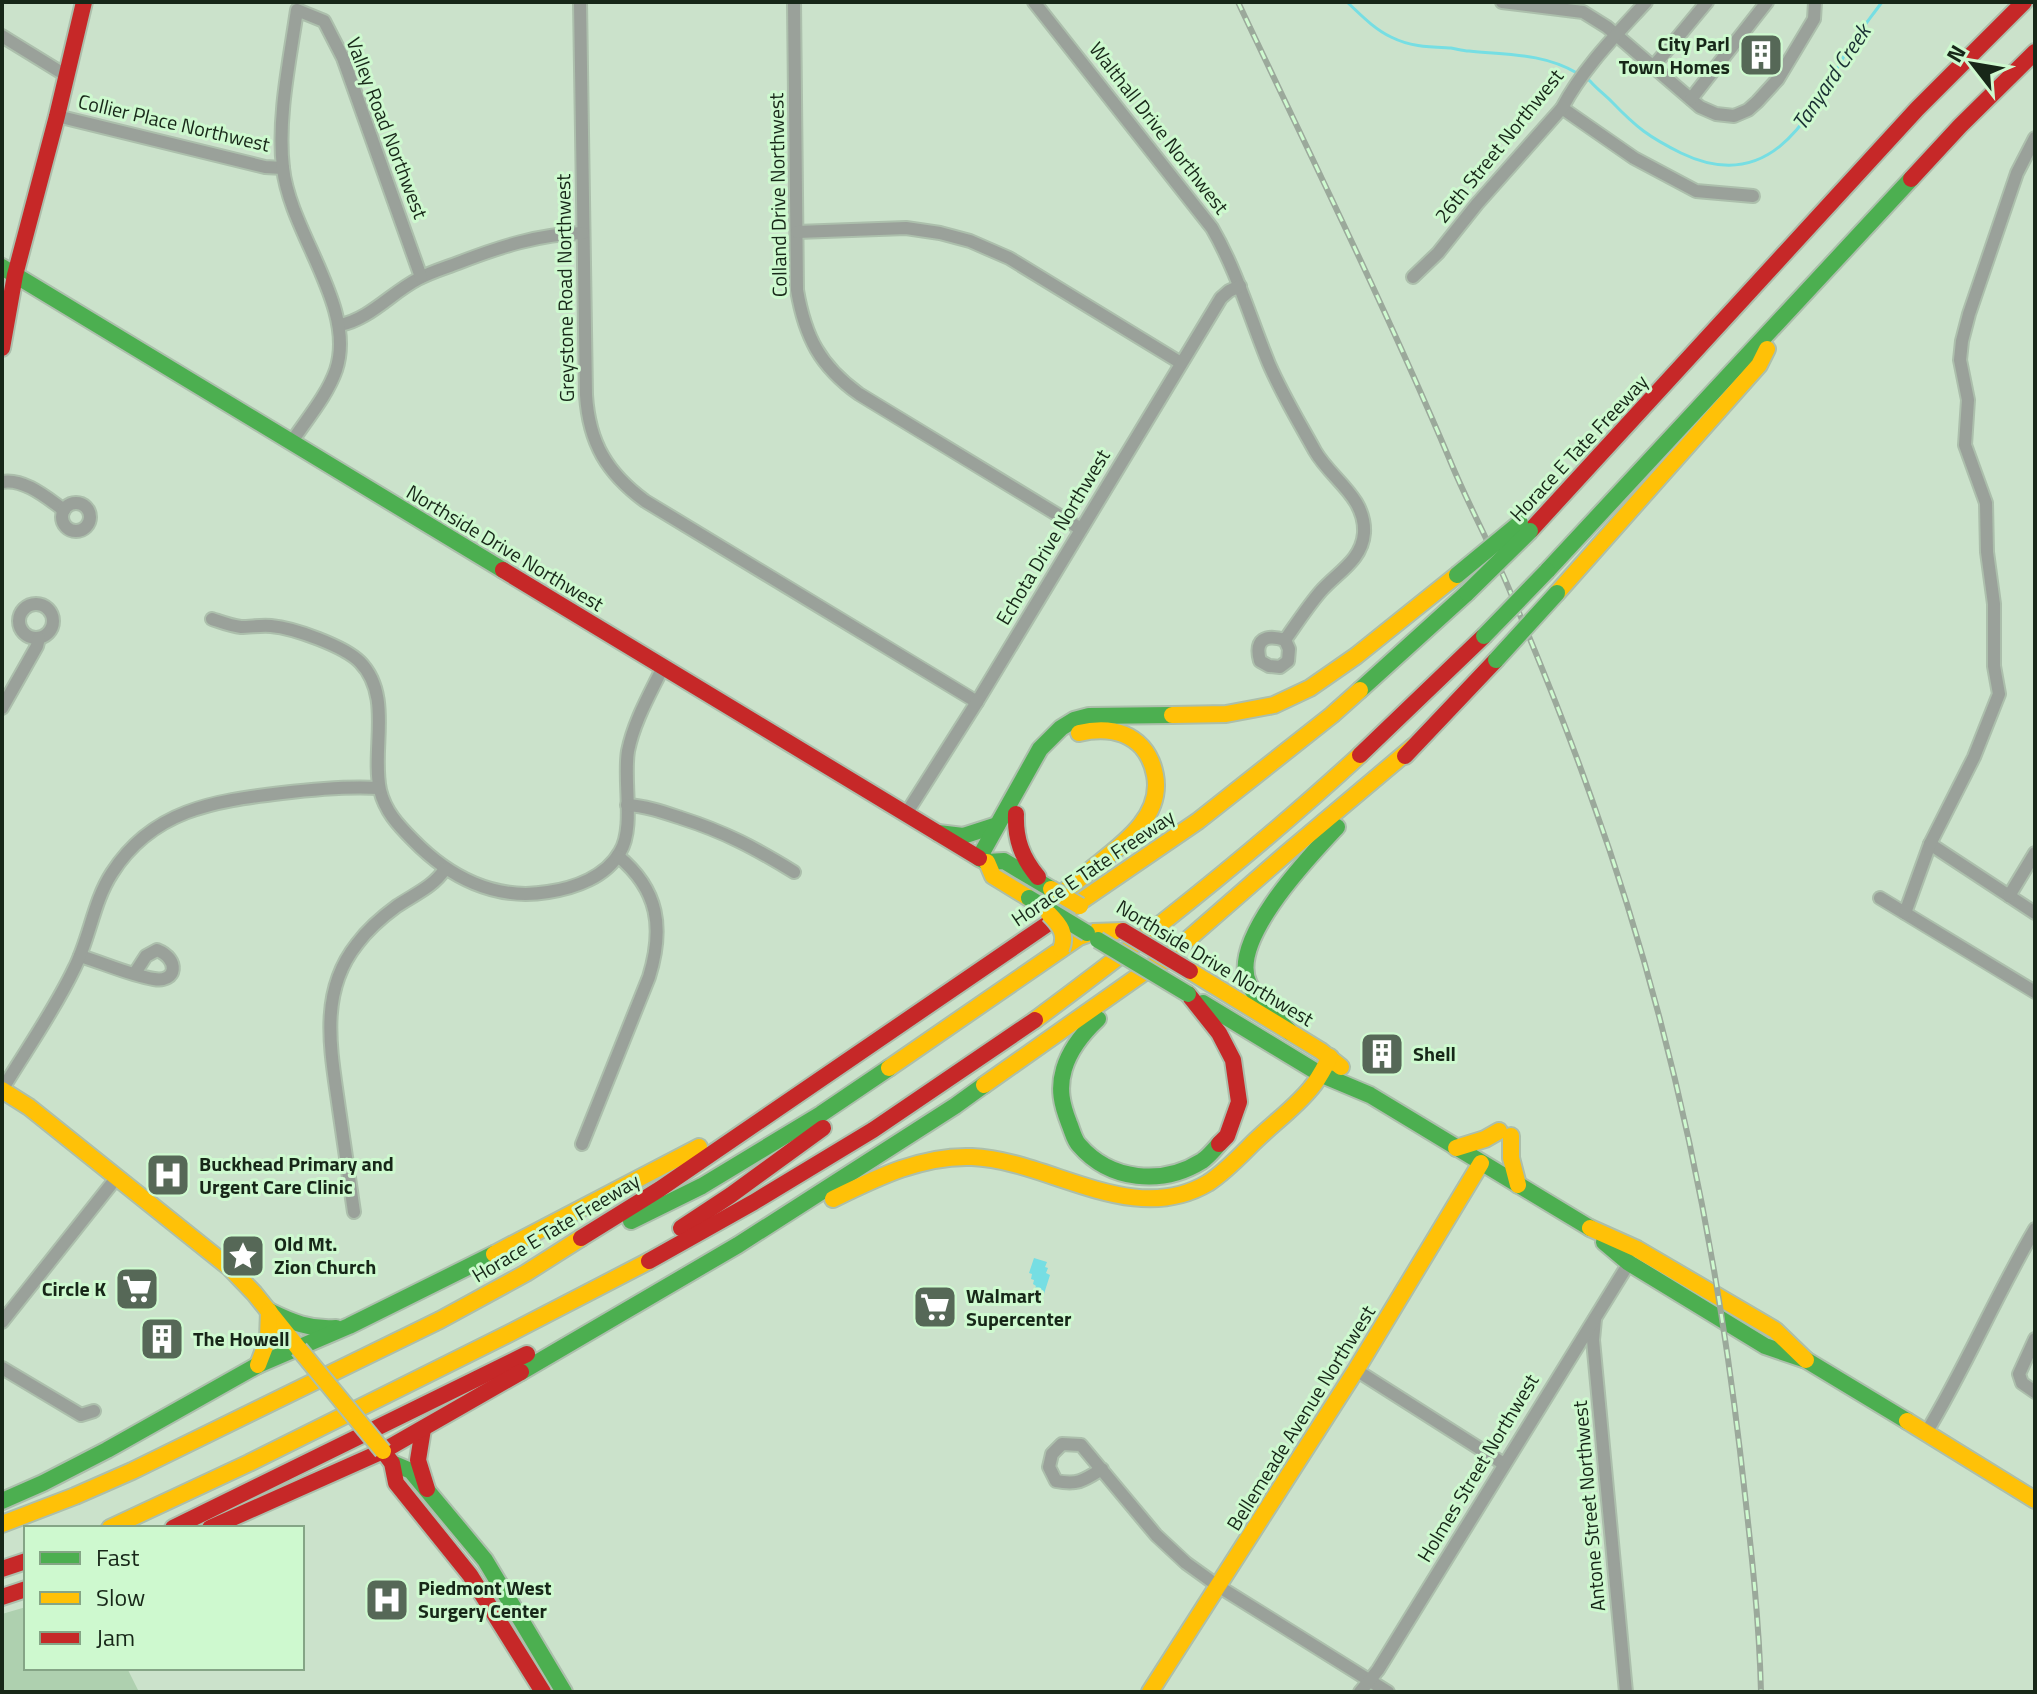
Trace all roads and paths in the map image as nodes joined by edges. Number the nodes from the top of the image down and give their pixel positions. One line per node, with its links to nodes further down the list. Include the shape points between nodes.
1 (84, 2): 15 (main road)
2 (580, 2): 23 (street, Greystone Road Northwest)
3 (794, 2): 22 (street, Colland Drive Northwest)
4 (1034, 2): 27 (street, Walthall Drive Northwest, via 1201,211)
5 (1502, 2): 11 (street, via 1583,12)
6 (1646, 2): 11 (street, 26th Street Northwest)
7 (1707, 2): 14 (street)
8 (1767, 2): 16 (street)
9 (1815, 2): 16 (street, via 1814,19 1778,79 1748,110 1734,116 1716,114)
10 (2024, 2): 35 (main road, Horace E Tate Freeway, via 1917,109 1574,484)
11 (1616, 35): 14 (street); 17 (street, 26th Street Northwest)
12 (2, 36): 15 (street)
13 (2035, 52): 28 (main road)
14 (1653, 67): 16 (street)
15 (67, 76): 18 (main road)
16 (1691, 99)
17 (1562, 108): 21 (street, via 1634,158 1696,191); 26 (street, 26th Street Northwest)
18 (57, 116): 20 (street, Collier Place Northwest); 24 (main road)
19 (2035, 138): 50 (street, via 2017,173 1969,314 1960,360 1968,400 1965,445 1986,503 1999,694)
20 (283, 168): 25 (street, Valley Road Northwest, via 281,134 297,10 324,21 343,58); 29 (street, via 293,210)
21 (1753, 196)
22 (797, 232): 31 (street, via 906,228 970,241 1009,258); 36 (street, Colland Drive Northwest, via 802,317 814,347 834,374)
23 (583, 233): 25 (street, via 517,242); 41 (street, Greystone Road Northwest, via 587,410 596,444 616,476 645,501)
24 (8, 271): 30 (main road); 32 (main road, Northside Drive Northwest)
25 (421, 277): 29 (street, via 361,319)
26 (1413, 277)
27 (1240, 286): 31 (street, Echota Drive Northwest, via 1221,298); 39 (street, Walthall Drive Northwest, via 1280,387 1319,459 1357,502 1363,522 1354,559 1321,591)
28 (1789, 309): 43 (main road, bridge, via 1759,365); 90 (main road, bridge, via 1444,676 1197,896 1114,962 875,1128 732,1215)
29 (340, 325): 32 (street, via 335,372)
30 (2, 348)
31 (1181, 363): 36 (street, Echota Drive Northwest)
32 (291, 443): 40 (main road, Northside Drive Northwest)
33 (2, 482): 34 (street, via 19,483)
34 (64, 510)
35 (1527, 526): 48 (main road, bridge, via 1345,664 1274,705 1226,714 1102,714 1073,719 1040,749); 72 (main road, Horace E Tate Freeway, bridge, via 1467,593 1332,715 1198,821)
36 (1081, 529): 41 (street, Echota Drive Northwest)
37 (212, 619): 44 (street, via 239,627 290,630 339,647 360,662 378,699)
38 (39, 638): 42 (street)
39 (1285, 640)
40 (663, 667): 45 (street, via 632,736); 46 (main road, Northside Drive Northwest)
41 (977, 702): 46 (street, Echota Drive Northwest)
42 (2, 708)
43 (1414, 746): 66 (main road); 71 (main road, via 1295,873 1253,936 1246,959 1249,984)
44 (379, 788): 54 (street, via 395,822); 67 (street, via 332,787 237,798 170,819 138,841 113,871 96,903)
45 (627, 805): 52 (street, via 627,834); 55 (street, via 717,829)
46 (906, 814): 49 (main road, Northside Drive Northwest)
47 (1016, 814): 53 (main road); 56 (main road, via 1016,841); 72 (main road, via 1060,746 1080,732 1104,729 1125,735 1153,765 1155,799 1124,842)
48 (997, 825): 49 (main road, via 963,836); 53 (main road)
49 (938, 833): 53 (main road, Northside Drive Northwest)
50 (1930, 844): 58 (street); 61 (street)
51 (2035, 853): 58 (street)
52 (618, 856): 54 (street, via 585,882 541,893 488,888); 78 (street, via 649,894 656,949)
53 (983, 860): 56 (main road, Northside Drive Northwest, via 1004,861); 57 (main road, Northside Drive Northwest, via 993,876)
54 (445, 869): 83 (street, via 431,886 371,927 339,972 334,990 329,1037)
55 (794, 872)
56 (1035, 877): 60 (main road, Northside Drive Northwest, bridge)
57 (1023, 894): 64 (main road, Northside Drive Northwest, bridge); 65 (main road, bridge, via 1063,929)
58 (2009, 896): 62 (street)
59 (1880, 898): 61 (street)
60 (1091, 912): 63 (main road, Northside Drive Northwest); 64 (main road)
61 (1905, 913): 69 (street)
62 (2035, 913)
63 (1123, 931): 64 (main road); 71 (main road, Northside Drive Northwest, bridge)
64 (1090, 940): 65 (main road); 70 (main road, Northside Drive Northwest, bridge); 90 (main road)
65 (1061, 949): 89 (main road, via 821,1114 702,1186)
66 (1174, 951): 70 (main road, via 1083,1033 1064,1070 1061,1098 1073,1136 1093,1159 1125,1176 1164,1178 1185,1172 1217,1149 1236,1114 1233,1057); 86 (main road, via 955,1106)
67 (80, 956): 68 (street); 75 (street)
68 (135, 973)
69 (2035, 992)
70 (1188, 994): 74 (main road, Northside Drive Northwest)
71 (1290, 1032): 73 (main road, Northside Drive Northwest)
72 (881, 1038): 76 (main road, Horace E Tate Freeway)
73 (1330, 1057): 74 (main road); 77 (main road, Northside Drive Northwest)
74 (1320, 1074): 77 (main road, Northside Drive Northwest); 86 (main road, via 1223,1172 1184,1195 1134,1199 1008,1161 939,1159 892,1171)
75 (2, 1090): 81 (main road)
76 (800, 1094): 89 (main road, Horace E Tate Freeway); 94 (main road)
77 (1370, 1095): 79 (main road, Northside Drive Northwest)
78 (582, 1144)
79 (1456, 1148): 80 (main road, Northside Drive Northwest); 82 (main road, via 1505,1134)
80 (1481, 1163): 82 (main road, Northside Drive Northwest); 100 (main road, Bellemeade Avenue Northwest)
81 (117, 1177): 91 (main road, via 230,1268); 93 (street)
82 (1518, 1185): 84 (main road, Northside Drive Northwest)
83 (354, 1212)
84 (1581, 1224): 87 (main road, Northside Drive Northwest); 97 (main road, Northside Drive Northwest, via 1637,1249 1775,1330)
85 (2035, 1229): 104 (street)
86 (738, 1245): 88 (main road)
87 (1629, 1263): 92 (street, Holmes Street Northwest); 97 (main road, Northside Drive Northwest, via 1765,1346)
88 (698, 1268): 103 (main road); 113 (main road)
89 (526, 1273): 111 (main road, Horace E Tate Freeway, via 196,1441)
90 (578, 1298): 112 (main road)
91 (269, 1311): 94 (main road, via 313,1328); 96 (main road); 98 (main road, via 267,1347)
92 (1595, 1316): 106 (street, Holmes Street Northwest); 126 (street, Antone Street Northwest)
93 (2, 1322)
94 (349, 1326): 96 (main road)
95 (2035, 1339): 101 (street, via 2019,1374)
96 (299, 1349): 98 (main road); 105 (main road, bridge)
97 (1806, 1360): 104 (main road, Northside Drive Northwest)
98 (258, 1365): 110 (main road, via 107,1450)
99 (2, 1368): 102 (street, via 81,1415)
100 (1356, 1370): 106 (street); 117 (main road, Bellemeade Avenue Northwest)
101 (2035, 1392)
102 (94, 1411)
103 (423, 1429): 105 (main road); 108 (main road, via 416,1455)
104 (1926, 1433): 109 (main road, Northside Drive Northwest)
105 (388, 1457): 108 (main road); 114 (main road); 121 (main road, via 396,1483 470,1575)
106 (1504, 1464): 120 (street, Holmes Street Northwest)
107 (1102, 1469): 117 (street, via 1156,1535)
108 (427, 1489): 122 (main road, via 485,1560)
109 (2035, 1500)
110 (2, 1501)
111 (2, 1524)
112 (114, 1526)
113 (177, 1526)
114 (215, 1526)
115 (24, 1562): 116 (main road)
116 (2, 1569)
117 (1218, 1586): 120 (street); 123 (main road, Bellemeade Avenue Northwest)
118 (24, 1590): 119 (main road)
119 (2, 1597)
120 (1370, 1681): 124 (street, Holmes Street Northwest); 125 (street)
121 (543, 1692)
122 (564, 1692)
123 (1150, 1692)
124 (1360, 1692)
125 (1388, 1692)
126 (1626, 1692)

